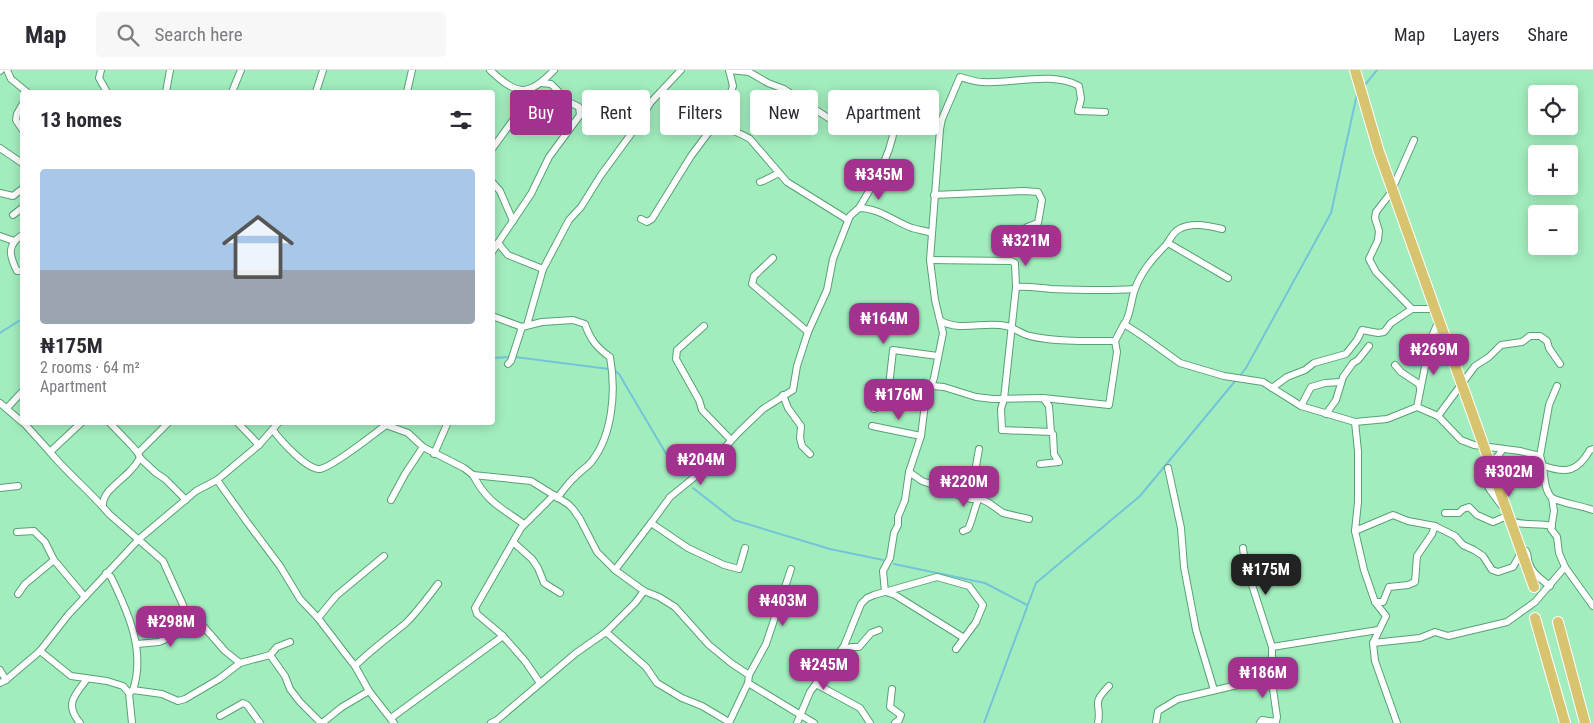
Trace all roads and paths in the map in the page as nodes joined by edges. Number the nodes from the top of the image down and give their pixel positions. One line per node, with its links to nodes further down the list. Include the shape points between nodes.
1 (7, 70): 14 (street, via 11,79)
2 (101, 70): 15 (street, via 99,78)
3 (170, 70): 16 (street)
4 (241, 70): 17 (street)
5 (323, 70): 18 (street)
6 (412, 70): 19 (street)
7 (490, 70): 20 (street, via 513,89)
8 (554, 70): 13 (street)
9 (681, 70): 55 (street, via 651,102 600,175)
10 (729, 70): 21 (street); 38 (street, via 749,72 845,125 857,120 866,104 895,112 891,142)
11 (1355, 70): 153 (highway, via 1379,152)
12 (961, 73): 23 (street, via 981,82 1072,82 1079,86 1081,99 1078,111); 37 (street, via 942,120)
13 (541, 83): 20 (street); 42 (street, via 551,84 579,107 580,115 549,157 531,194)
14 (24, 90)
15 (106, 90)
16 (166, 90)
17 (233, 90)
18 (317, 90)
19 (407, 90)
20 (526, 90)
21 (732, 90)
22 (20, 109): 25 (street, via 16,120)
23 (1105, 112)
24 (510, 124): 29 (street)
25 (20, 126)
26 (740, 133): 32 (street, via 750,139)
27 (707, 135): 41 (street, via 652,219 647,222)
28 (1414, 140): 60 (street, via 1390,194 1376,212 1378,240 1369,259 1376,272)
29 (495, 145)
30 (0, 148): 31 (street)
31 (20, 162)
32 (778, 173): 33 (street); 43 (street)
33 (760, 182)
34 (495, 185): 42 (street)
35 (20, 191): 36 (street, via 13,196)
36 (0, 193)
37 (934, 195): 44 (street, via 1038,192 1042,200 1038,223); 46 (street)
38 (860, 208): 43 (street); 46 (street)
39 (20, 210): 40 (street)
40 (13, 215)
41 (642, 219)
42 (513, 220): 51 (street)
43 (848, 220): 67 (street, via 833,259 827,290)
44 (1027, 227)
45 (1222, 229): 50 (street, via 1205,225 1182,228 1172,234)
46 (932, 233): 54 (street)
47 (0, 236): 49 (street)
48 (20, 236): 49 (street)
49 (14, 240): 56 (street, via 10,254)
50 (1168, 243): 57 (street); 59 (street, via 1144,269)
51 (498, 244): 52 (street); 55 (street, via 508,255)
52 (495, 248)
53 (773, 258): 67 (street, via 754,276 752,284)
54 (930, 260): 58 (street, via 1012,261 1015,263); 62 (street)
55 (543, 269): 64 (street)
56 (20, 271)
57 (1228, 278)
58 (1016, 287): 59 (street); 66 (street)
59 (1134, 289): 63 (street)
60 (1412, 308): 77 (street, via 1384,332 1362,330 1346,354 1314,362); 78 (street, via 1432,308 1438,312 1439,320 1430,341)
61 (495, 317): 64 (street)
62 (941, 321): 66 (street, via 949,325); 70 (street, via 943,333)
63 (1124, 324): 68 (street); 77 (street, via 1180,363 1224,376 1263,382)
64 (525, 326): 71 (street); 124 (street, via 573,320 585,324 590,339 610,357 611,404 606,437 592,462)
65 (704, 326): 105 (street, via 677,350 676,359 702,410)
66 (1010, 328): 68 (street, via 1030,336); 82 (street)
67 (808, 332): 80 (street, via 793,390)
68 (1115, 341): 81 (street, via 1117,352 1109,405)
69 (1369, 346): 74 (street)
70 (938, 356): 75 (street); 87 (street, via 893,350 884,403)
71 (508, 364)
72 (1395, 364): 78 (street, via 1400,372 1419,384)
73 (1560, 364): 89 (street, via 1547,341 1540,336 1501,345 1475,366)
74 (1341, 382): 84 (street, via 1311,387); 88 (street, via 1336,400)
75 (932, 386): 82 (street, via 976,397); 104 (street, via 925,404)
76 (1557, 386): 115 (street, via 1549,405)
77 (1272, 388): 84 (street)
78 (1420, 390): 85 (street)
79 (20, 394): 86 (street)
80 (783, 395): 105 (street); 113 (street, via 801,426 802,446)
81 (1043, 398): 82 (street); 103 (street, via 1049,406)
82 (1004, 399): 103 (street, via 1002,430)
83 (0, 403): 86 (street)
84 (1301, 406): 88 (street)
85 (1417, 406): 89 (street); 91 (street, via 1387,419)
86 (7, 408): 90 (street)
87 (874, 409)
88 (1326, 414): 91 (street)
89 (1438, 416): 109 (street, via 1461,440)
90 (20, 419)
91 (1355, 422): 139 (street, via 1358,502)
92 (26, 425): 111 (street)
93 (79, 425): 111 (street)
94 (112, 425): 114 (street)
95 (166, 425): 114 (street)
96 (239, 425): 106 (street)
97 (277, 425): 102 (street)
98 (384, 425): 102 (street, via 321,469 310,467)
99 (388, 425): 107 (street, via 408,433)
100 (447, 425): 112 (street)
101 (872, 426): 104 (street)
102 (273, 430): 106 (street)
103 (1050, 432): 116 (street, via 1059,462)
104 (921, 436): 119 (street)
105 (731, 440): 135 (street, via 707,467 670,497)
106 (259, 445): 121 (street)
107 (423, 447): 112 (street); 128 (street)
108 (979, 449): 126 (street, via 972,483)
109 (1503, 449): 115 (street); 132 (street, via 1480,472)
110 (1593, 449): 117 (street, via 1576,468 1558,471)
111 (50, 452): 129 (street)
112 (434, 454): 120 (street)
113 (810, 454)
114 (139, 456): 127 (street); 129 (street, via 131,470 106,495)
115 (1540, 456): 117 (street)
116 (1040, 464)
117 (1544, 466): 125 (street, via 1547,493)
118 (1168, 468): 190 (street, via 1181,528 1184,567 1196,630)
119 (909, 472): 126 (street, via 922,481); 155 (street, via 890,558 882,571)
120 (473, 475): 124 (street, via 526,480); 134 (street, via 488,500)
121 (217, 480): 127 (street); 161 (street, via 300,599)
122 (18, 486): 123 (street)
123 (0, 488)
124 (556, 496): 134 (street); 149 (street, via 576,514 597,552)
125 (1552, 498): 130 (street); 137 (street)
126 (976, 499): 133 (street, via 1003,513); 138 (street, via 970,526)
127 (186, 500): 141 (street)
128 (391, 500)
129 (103, 505): 141 (street)
130 (1593, 510)
131 (1445, 513): 132 (street, via 1459,513 1469,507 1477,515 1493,522)
132 (1507, 516): 137 (street, via 1511,522)
133 (1029, 519)
134 (524, 524): 142 (street)
135 (652, 524): 143 (street, via 688,548 738,569); 149 (street)
136 (1435, 526): 139 (street, via 1408,522 1393,515); 152 (street, via 1483,556 1492,570 1498,572 1514,567 1522,551 1526,551 1534,573); 159 (street, via 1417,556 1415,582 1389,587 1383,602)
137 (1552, 526): 147 (street)
138 (963, 531)
139 (1355, 531): 159 (street)
140 (17, 532): 146 (street, via 34,531 45,542)
141 (139, 539): 150 (street); 164 (street, via 163,561 183,605)
142 (513, 542): 156 (street, via 538,568 544,584); 168 (street, via 476,608 477,614)
143 (746, 548)
144 (1243, 548): 173 (street, via 1244,563)
145 (384, 556): 161 (street, via 342,591)
146 (54, 560): 157 (street); 158 (street)
147 (1565, 567): 152 (street); 160 (street)
148 (791, 569): 182 (street, via 766,644)
149 (615, 570): 154 (street)
150 (106, 573): 158 (street); 172 (street, via 129,615)
151 (438, 584): 179 (street, via 405,623)
152 (1550, 586): 171 (street, via 1535,602 1507,622 1448,636 1435,632 1420,638)
153 (1534, 587)
154 (644, 590): 167 (street); 182 (street, via 675,607 709,645)
155 (884, 592): 169 (street, via 895,595); 169 (street, via 937,577 969,586 983,605); 176 (street, via 867,598 861,604)
156 (560, 593)
157 (18, 594)
158 (85, 597): 175 (street)
159 (1376, 602): 166 (street, via 1386,616)
160 (1593, 606)
161 (318, 618): 179 (street)
162 (1535, 618): 210 (highway)
163 (1558, 622): 211 (highway)
164 (189, 629): 172 (street, via 159,642); 178 (street, via 204,627)
165 (879, 630): 176 (street, via 870,633 860,647)
166 (1378, 630): 171 (street); 173 (street)
167 (606, 632): 185 (street); 196 (street, via 646,667 657,683)
168 (503, 636): 185 (street); 195 (street)
169 (964, 638): 174 (street)
170 (290, 642): 177 (street)
171 (1373, 643): 209 (street, via 1375,661)
172 (138, 644): 192 (street, via 136,681)
173 (1272, 647): 181 (street)
174 (956, 649)
175 (40, 651): 183 (street, via 71,676); 184 (street)
176 (840, 652): 187 (street)
177 (270, 655): 178 (street); 200 (street, via 290,689)
178 (240, 663): 192 (street, via 186,699 178,701 162,694)
179 (355, 666): 191 (street)
180 (0, 670): 184 (street)
181 (1272, 672): 190 (street, via 1250,682); 208 (street, via 1276,722 1262,720)
182 (749, 675): 186 (street)
183 (87, 679): 192 (street, via 107,680); 197 (street, via 71,707)
184 (3, 682)
185 (540, 683): 201 (street)
186 (748, 683): 193 (street); 196 (street)
187 (816, 684): 193 (street); 204 (street, via 860,708)
188 (1109, 686): 206 (street, via 1099,696)
189 (892, 689): 205 (street, via 890,707 901,715)
190 (1214, 690): 207 (street, via 1178,699 1158,711)
191 (368, 691): 195 (street); 200 (street, via 342,706)
192 (131, 692): 198 (street)
193 (800, 715): 202 (street); 203 (street)
194 (220, 716): 199 (street, via 243,703)
195 (393, 721)
196 (729, 722)
197 (80, 723)
198 (132, 723)
199 (260, 723)
200 (322, 723)
201 (491, 723)
202 (797, 723)
203 (814, 723)
204 (870, 723)
205 (895, 723)
206 (1098, 723)
207 (1156, 723)
208 (1260, 723)
209 (1397, 723)
210 (1565, 723)
211 (1586, 723)

